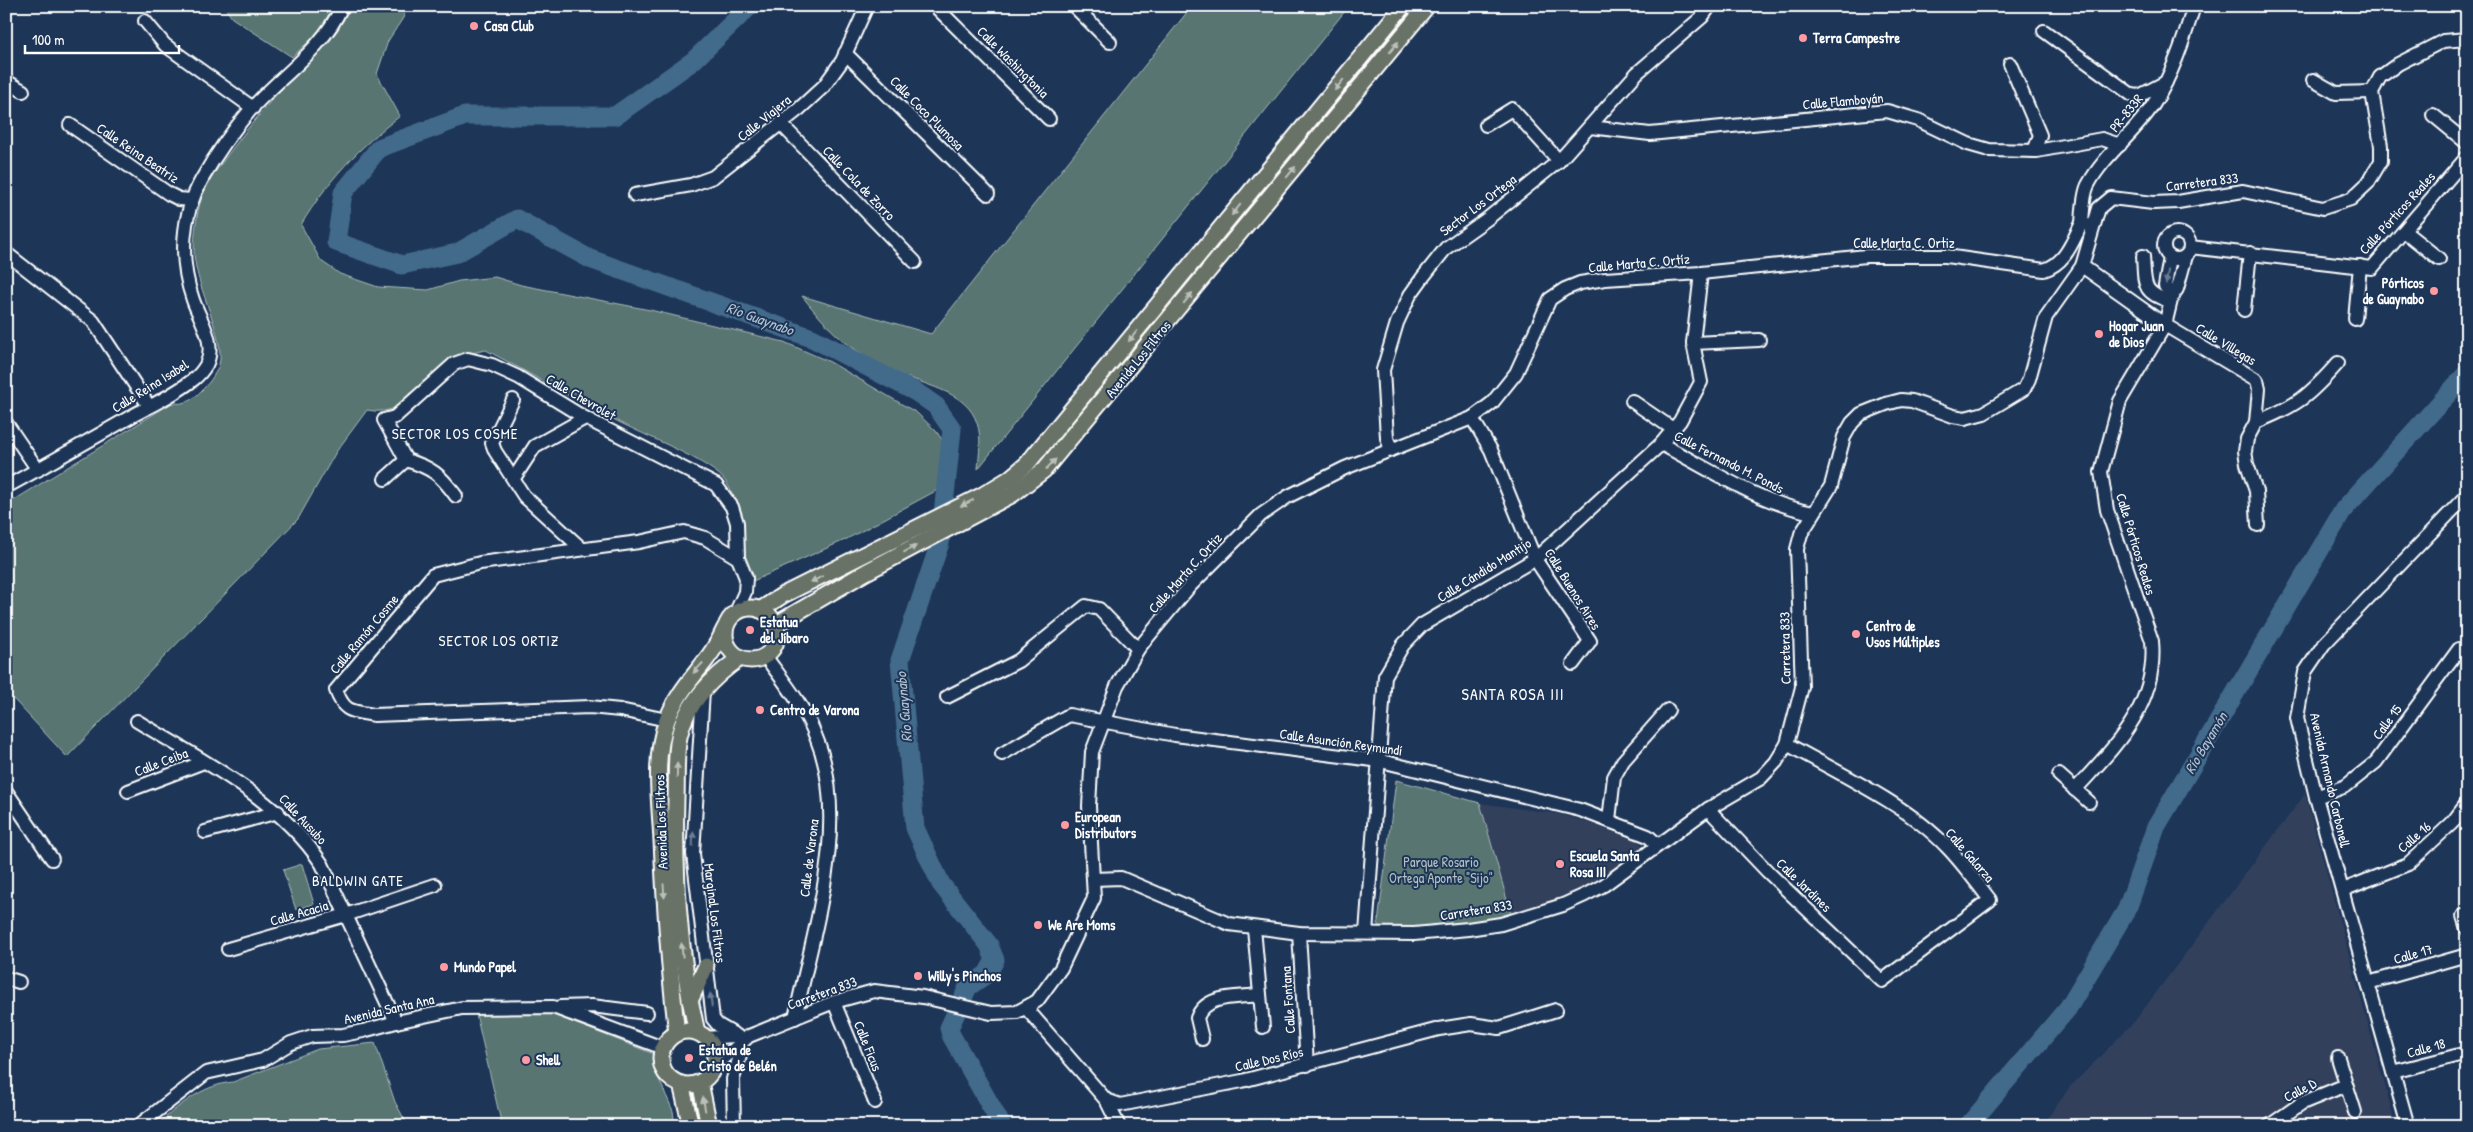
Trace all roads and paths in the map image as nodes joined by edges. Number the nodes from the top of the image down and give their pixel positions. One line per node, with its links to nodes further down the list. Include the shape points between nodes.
1 (342, 6): 20 (street, Calle Reina Isabel, via 320,41)
2 (868, 6): 13 (street, Calle Viajera)
3 (935, 6): 22 (street, Calle Washingtonia)
4 (1074, 6): 12 (street)
5 (1403, 6): 77 (main road, Avenida Los Filtros, one-way to 77, via 1048,439 1010,479 783,595)
6 (1427, 6): 79 (main road, Avenida Los Filtros, one-way to 6, via 1032,481 1057,457)
7 (1710, 6): 26 (street, Sector Los Ortega, via 1702,17 1637,73)
8 (2194, 6): 17 (street, PR-833R / PR-833R)
9 (144, 21): 20 (street, via 165,45)
10 (2044, 31): 17 (street, via 2132,95 2139,96)
11 (2467, 39): 19 (street, via 2443,41 2398,64 2380,77)
12 (1110, 42)
13 (845, 53): 23 (street, Calle Viajera, via 824,86); 32 (street, Calle Coco Plumosa)
14 (2010, 64): 29 (street, via 2040,135)
15 (2313, 80): 19 (street, via 2336,93)
16 (6, 81): 18 (street)
17 (2166, 82): 28 (street, PR-833R / PR-833R, via 2139,125)
18 (23, 91)
19 (2372, 92): 35 (street, Carretera 833, via 2381,161 2368,183 2351,199 2323,208 2243,191 2178,202 2111,198)
20 (253, 108): 34 (street, Calle Reina Isabel, via 216,156)
21 (2432, 115): 27 (street)
22 (1049, 119)
23 (780, 124): 33 (street, Calle Viajera, via 702,182); 43 (street, Calle Cola de Zorro)
24 (70, 125): 34 (street, Calle Reina Beatriz, via 169,194)
25 (1486, 126): 31 (street, via 1512,109)
26 (1590, 127): 29 (street, Calle Flamboyán, via 1650,134 1887,111 1918,120 1968,144 1989,150); 31 (street, Sector Los Ortega)
27 (2467, 143)
28 (2120, 145): 29 (street, Calle Flamboyán, via 2102,139); 35 (street, PR-833R / PR-833R, via 2087,187)
29 (2034, 151)
30 (2467, 156): 36 (street, Calle Pórticos Reales)
31 (1559, 161): 63 (street, Sector Los Ortega, via 1446,248 1410,295 1382,370 1387,438)
32 (988, 194)
33 (635, 195)
34 (191, 200): 56 (street, Calle Reina Isabel, via 184,250 193,299 210,350 206,364 194,380)
35 (2087, 225): 44 (street, Carretera 833); 46 (street, Calle Marta C. Ortiz, via 2062,261 2044,270 1946,256 1866,256)
36 (2404, 230): 42 (street); 45 (street, Calle Pórticos Reales, via 2372,268)
37 (2188, 251): 39 (street, Calle Pórticos Reales); 41 (street, via 2178,259); 41 (street, via 2189,241 2183,235 2171,235 2165,246); 47 (street, Calle Pórticos Reales, via 2177,289)
38 (6, 253): 56 (street, via 93,320)
39 (2250, 254): 45 (street, Calle Pórticos Reales); 48 (street)
40 (2143, 256): 47 (street, via 2144,283 2155,297)
41 (2170, 257): 47 (street, Calle Pórticos Reales, one-way to 47, via 2165,286)
42 (2439, 259)
43 (915, 262)
44 (2082, 266): 50 (street, Calle Villegas); 72 (street, Carretera 833, via 2046,317 2024,389 1984,413 1965,418 1901,400 1861,414 1844,437 1831,486)
45 (2360, 266): 49 (street)
46 (1701, 273): 52 (street, Calle Cándido Mantijo); 58 (street, Calle Marta C. Ortíz, via 1605,279 1565,288 1550,299 1523,359 1505,389)
47 (2171, 298): 50 (street, Calle Pórticos Reales)
48 (2244, 310)
49 (2355, 319)
50 (2165, 325): 59 (street, Calle Villegas, via 2257,380 2259,404); 97 (street, Calle Pórticos Reales, via 2120,401 2101,472 2107,510 2152,641 2150,676 2129,729)
51 (1760, 340): 52 (street)
52 (1694, 343): 61 (street, Calle Cándido Mantijo, via 1701,382)
53 (2338, 363): 59 (street, via 2296,405)
54 (513, 400): 67 (street, via 492,443 494,451)
55 (1632, 401): 61 (street)
56 (149, 406): 65 (street, Calle Reina Isabel)
57 (585, 418): 64 (street, Calle Chevrolet, via 518,377 468,359 454,364 395,417 384,420); 67 (street, via 535,446); 75 (street, Calle Chevrolet, via 716,485 732,507)
58 (1472, 418): 63 (street, Calle Marta C. Ortiz); 76 (street, Calle Buenos Aires, via 1491,450)
59 (2256, 422): 73 (street, Calle Villegas, via 2245,451 2256,492)
60 (6, 423): 65 (street)
61 (1673, 430): 62 (street, Calle Cándido Mantijo)
62 (1661, 444): 72 (street, Calle Fernando M. Ponds, via 1764,498 1787,508); 76 (street, Calle Cándido Mantijo)
63 (1391, 450): 82 (street, Calle Marta C. Ortiz, via 1309,484 1261,515 1176,602)
64 (406, 460): 66 (street); 70 (street, via 431,468)
65 (38, 470): 68 (street, Calle Reina Isabel)
66 (385, 478)
67 (514, 478): 74 (street, via 524,496)
68 (6, 487)
69 (2467, 495): 71 (street, Avenida Armando Carbonell)
70 (456, 496)
71 (2463, 510): 100 (street, Avenida Armando Carbonell, via 2324,644 2305,672 2297,718)
72 (1813, 513): 92 (street, Carretera 833, via 1797,549 1802,687)
73 (2258, 525)
74 (582, 549): 75 (street, Calle Ramón Cosme, via 684,532 705,538); 89 (street, Calle Ramón Cosme, via 480,563 433,575 336,690 340,701 352,711 374,715 590,707)
75 (738, 558): 78 (street, Calle Chevrolet, via 746,578 745,592)
76 (1535, 559): 85 (street, Calle Buenos Aires, via 1590,641); 94 (street, Calle Cándido Mantijo, via 1422,625 1403,645 1385,676)
77 (760, 610): 78 (main road, via 749,608); 79 (main road, via 766,612)
78 (736, 612): 80 (main road)
79 (775, 625): 83 (main road, via 777,640)
80 (725, 628): 84 (main road, via 729,648); 89 (main road, Avenida Los Filtros, one-way to 89, via 708,658 679,692)
81 (2467, 649): 100 (street, Calle 15, via 2459,649 2376,762 2346,786)
82 (1138, 650): 87 (street, via 1099,609 1086,606 1018,661); 91 (street, Calle Marta C. Ortiz, via 1118,686)
83 (765, 656): 84 (main road, via 756,660); 130 (street, Calle de Varona, via 796,699 816,736 828,780 830,824 825,879)
84 (740, 658): 86 (main road, Avenida Los Filtros, via 714,677)
85 (1573, 664)
86 (703, 690): 120 (street, Marginal Los Filtros, one-way to 86, via 693,854); 124 (main road, Avenida Los Filtros, one-way to 86, via 683,966 676,862 677,755 679,736)
87 (947, 697)
88 (1668, 710): 105 (street, via 1614,777)
89 (667, 720): 133 (main road, Avenida Los Filtros, one-way to 133, via 659,752 659,785 667,932)
90 (137, 721): 95 (street, Calle Ausubo)
91 (1104, 722): 93 (street, Calle Asunción Reymundí, via 1069,715); 94 (street, Calle Asunción Reymundí, via 1175,735); 109 (street, Calle Marta C. Ortiz, via 1092,752 1089,806)
92 (1787, 744): 103 (street, Carretera 833, via 1761,778); 121 (street, Calle Galarza, via 1881,797 1919,823 1945,845 1990,900)
93 (1002, 754)
94 (1380, 761): 105 (street, Calle Asunción Reymundí); 117 (street, Calle Cándido Mantijo)
95 (204, 762): 99 (street, Calle Ceiba); 104 (street, Calle Ausubo, via 246,787)
96 (2059, 775): 97 (street)
97 (2076, 790): 101 (street)
98 (6, 791): 108 (street)
99 (128, 791)
100 (2316, 797): 111 (street, Avenida Armando Carbonell)
101 (2089, 802)
102 (2467, 803): 111 (street, Calle 16, via 2452,824 2408,864)
103 (1708, 809): 107 (street, Carretera 833); 121 (street, Calle Jardines, via 1768,872)
104 (278, 812): 106 (street); 112 (street, Calle Ausubo, via 314,851)
105 (1609, 820): 107 (street, Calle Asunción Reymundí, via 1648,836)
106 (205, 832)
107 (1658, 845): 117 (street, Carretera 833, via 1585,895 1501,924 1414,934)
108 (52, 859)
109 (1094, 879): 114 (street, Carretera 833, via 1121,878 1216,920); 127 (street, Carretera 833, via 1094,898 1061,968 1046,992)
110 (435, 885): 112 (street, Calle Acacia)
111 (2342, 890): 122 (street, Avenida Armando Carbonell)
112 (346, 914): 118 (street, Calle Acacia); 131 (street, Calle Ausubo)
113 (2463, 916): 115 (street)
114 (1254, 928): 116 (street, Carretera 833); 123 (street)
115 (2467, 929)
116 (1299, 933): 117 (street, Carretera 833); 141 (street, Calle Fontana)
117 (1366, 933)
118 (228, 949)
119 (2467, 955): 122 (street, Calle 17)
120 (706, 966): 124 (main road); 135 (street, Marginal Los Filtros, one-way to 120, via 718,1025 713,1019)
121 (1882, 981)
122 (2368, 982): 143 (street, Avenida Armando Carbonell)
123 (1259, 995): 132 (street); 136 (street, via 1215,1000 1205,1005 1197,1018)
124 (690, 1001): 134 (main road, Avenida Los Filtros)
125 (834, 1002): 127 (street, Carretera 833, via 874,991 923,997 990,1013 1017,1012); 130 (street, Carretera 833); 148 (street, Calle Ficus)
126 (553, 1007): 129 (street, via 592,1006); 131 (street, Avenida Santa Ana, via 462,1008); 137 (street, Avenida Santa Ana)
127 (1026, 1008): 147 (street)
128 (1556, 1010): 141 (street, Calle Dos Ríos, via 1499,1028 1471,1024 1439,1029)
129 (647, 1013)
130 (795, 1018): 135 (street, Carretera 833)
131 (396, 1022): 150 (street, Avenida Santa Ana, via 343,1035 312,1036 291,1043 263,1060 206,1073)
132 (1263, 1027)
133 (677, 1033): 134 (main road, via 687,1031); 137 (main road)
134 (702, 1035): 135 (street, Carretera 833); 142 (main road, via 713,1046)
135 (743, 1036): 142 (street, Carretera 833)
136 (1202, 1040)
137 (663, 1048): 145 (main road, via 661,1059 664,1069)
138 (2467, 1052): 143 (street, Calle 18)
139 (740, 1056): 153 (street, via 733,1080)
140 (2338, 1058): 146 (street)
141 (1308, 1066): 147 (street, Calle Dos Ríos, via 1120,1105)
142 (714, 1067): 144 (main road)
143 (2393, 1072): 156 (street, Avenida Armando Carbonell)
144 (700, 1082): 145 (main road); 152 (main road, one-way to 144)
145 (682, 1084): 151 (main road)
146 (2346, 1085): 149 (street); 155 (street, Calle D, via 2302,1103)
147 (1106, 1100): 154 (street)
148 (874, 1102)
149 (2355, 1112)
150 (138, 1126)
151 (691, 1126)
152 (709, 1126)
153 (734, 1126)
154 (1118, 1126)
155 (2270, 1126)
156 (2408, 1126)

